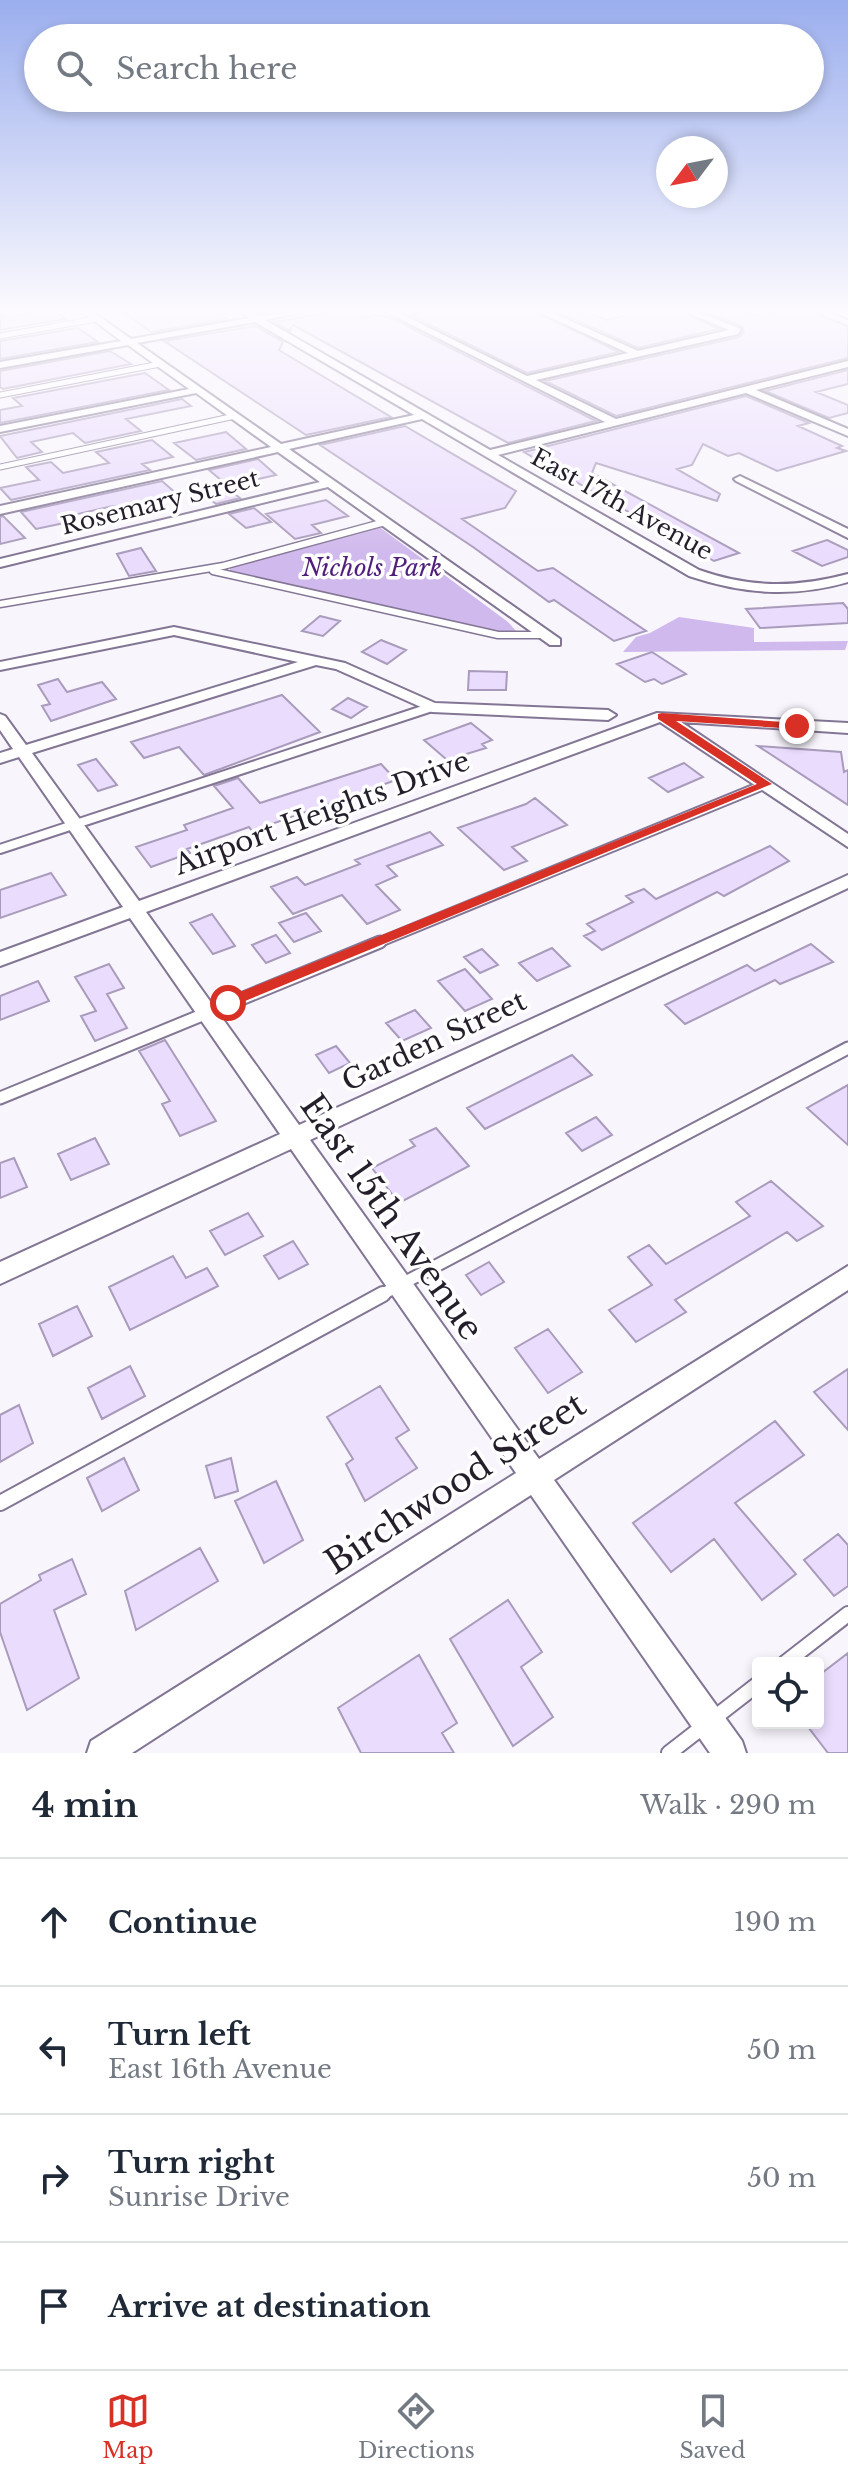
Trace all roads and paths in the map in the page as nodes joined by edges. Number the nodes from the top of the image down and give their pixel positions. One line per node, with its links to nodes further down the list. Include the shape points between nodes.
1 (188, 392): 10 (street)
2 (200, 392): 7 (street)
3 (382, 392): 8 (street, East 17th Avenue)
4 (552, 392): 9 (street)
5 (740, 392): 9 (street)
6 (752, 392): 11 (street)
7 (235, 416): 12 (street); 14 (lane)
8 (423, 416): 12 (street); 13 (street, East 17th Avenue)
9 (614, 422): 13 (street)
10 (0, 429)
11 (848, 433)
12 (279, 447): 16 (street); 17 (street)
13 (488, 454): 22 (street, East 17th Avenue, via 694,573 728,585 782,592)
14 (0, 467)
15 (740, 479): 19 (street)
16 (330, 483): 18 (street); 20 (street, Rosemary Street)
17 (0, 510)
18 (385, 522): 21 (lane); 24 (street)
19 (848, 534)
20 (0, 563)
21 (198, 570): 23 (lane); 24 (lane, via 255,578 498,635)
22 (848, 578)
23 (0, 604)
24 (550, 638)
25 (316, 660): 26 (street, via 174,631); 27 (street); 32 (street)
26 (0, 666)
27 (432, 707): 28 (street); 34 (lane)
28 (608, 715)
29 (662, 716): 31 (street); 33 (street); 38 (street, Airport Heights Drive)
30 (0, 719): 32 (street, East 15th Avenue)
31 (848, 728)
32 (11, 755): 34 (street, East 15th Avenue)
33 (766, 784): 35 (street); 40 (lane)
34 (73, 825): 36 (lane); 38 (street, East 15th Avenue)
35 (848, 842)
36 (0, 849)
37 (848, 881): 43 (street, Garden Street)
38 (132, 911): 39 (street, Airport Heights Drive); 40 (street, East 15th Avenue)
39 (0, 959)
40 (204, 1012): 42 (lane); 43 (street, East 15th Avenue)
41 (848, 1048): 46 (lane)
42 (0, 1098)
43 (293, 1136): 44 (street, Garden Street); 46 (street, East 15th Avenue)
44 (0, 1273)
45 (848, 1277): 47 (street, Birchwood Street)
46 (398, 1285): 47 (street, East 15th Avenue); 48 (lane)
47 (533, 1476): 52 (street, East 15th Avenue); 53 (street, Birchwood Street)
48 (0, 1503)
49 (848, 1614): 50 (lane)
50 (793, 1657)
51 (752, 1689): 52 (lane)
52 (709, 1723): 54 (lane); 55 (street, East 15th Avenue)
53 (103, 1753)
54 (669, 1753)
55 (730, 1753)

